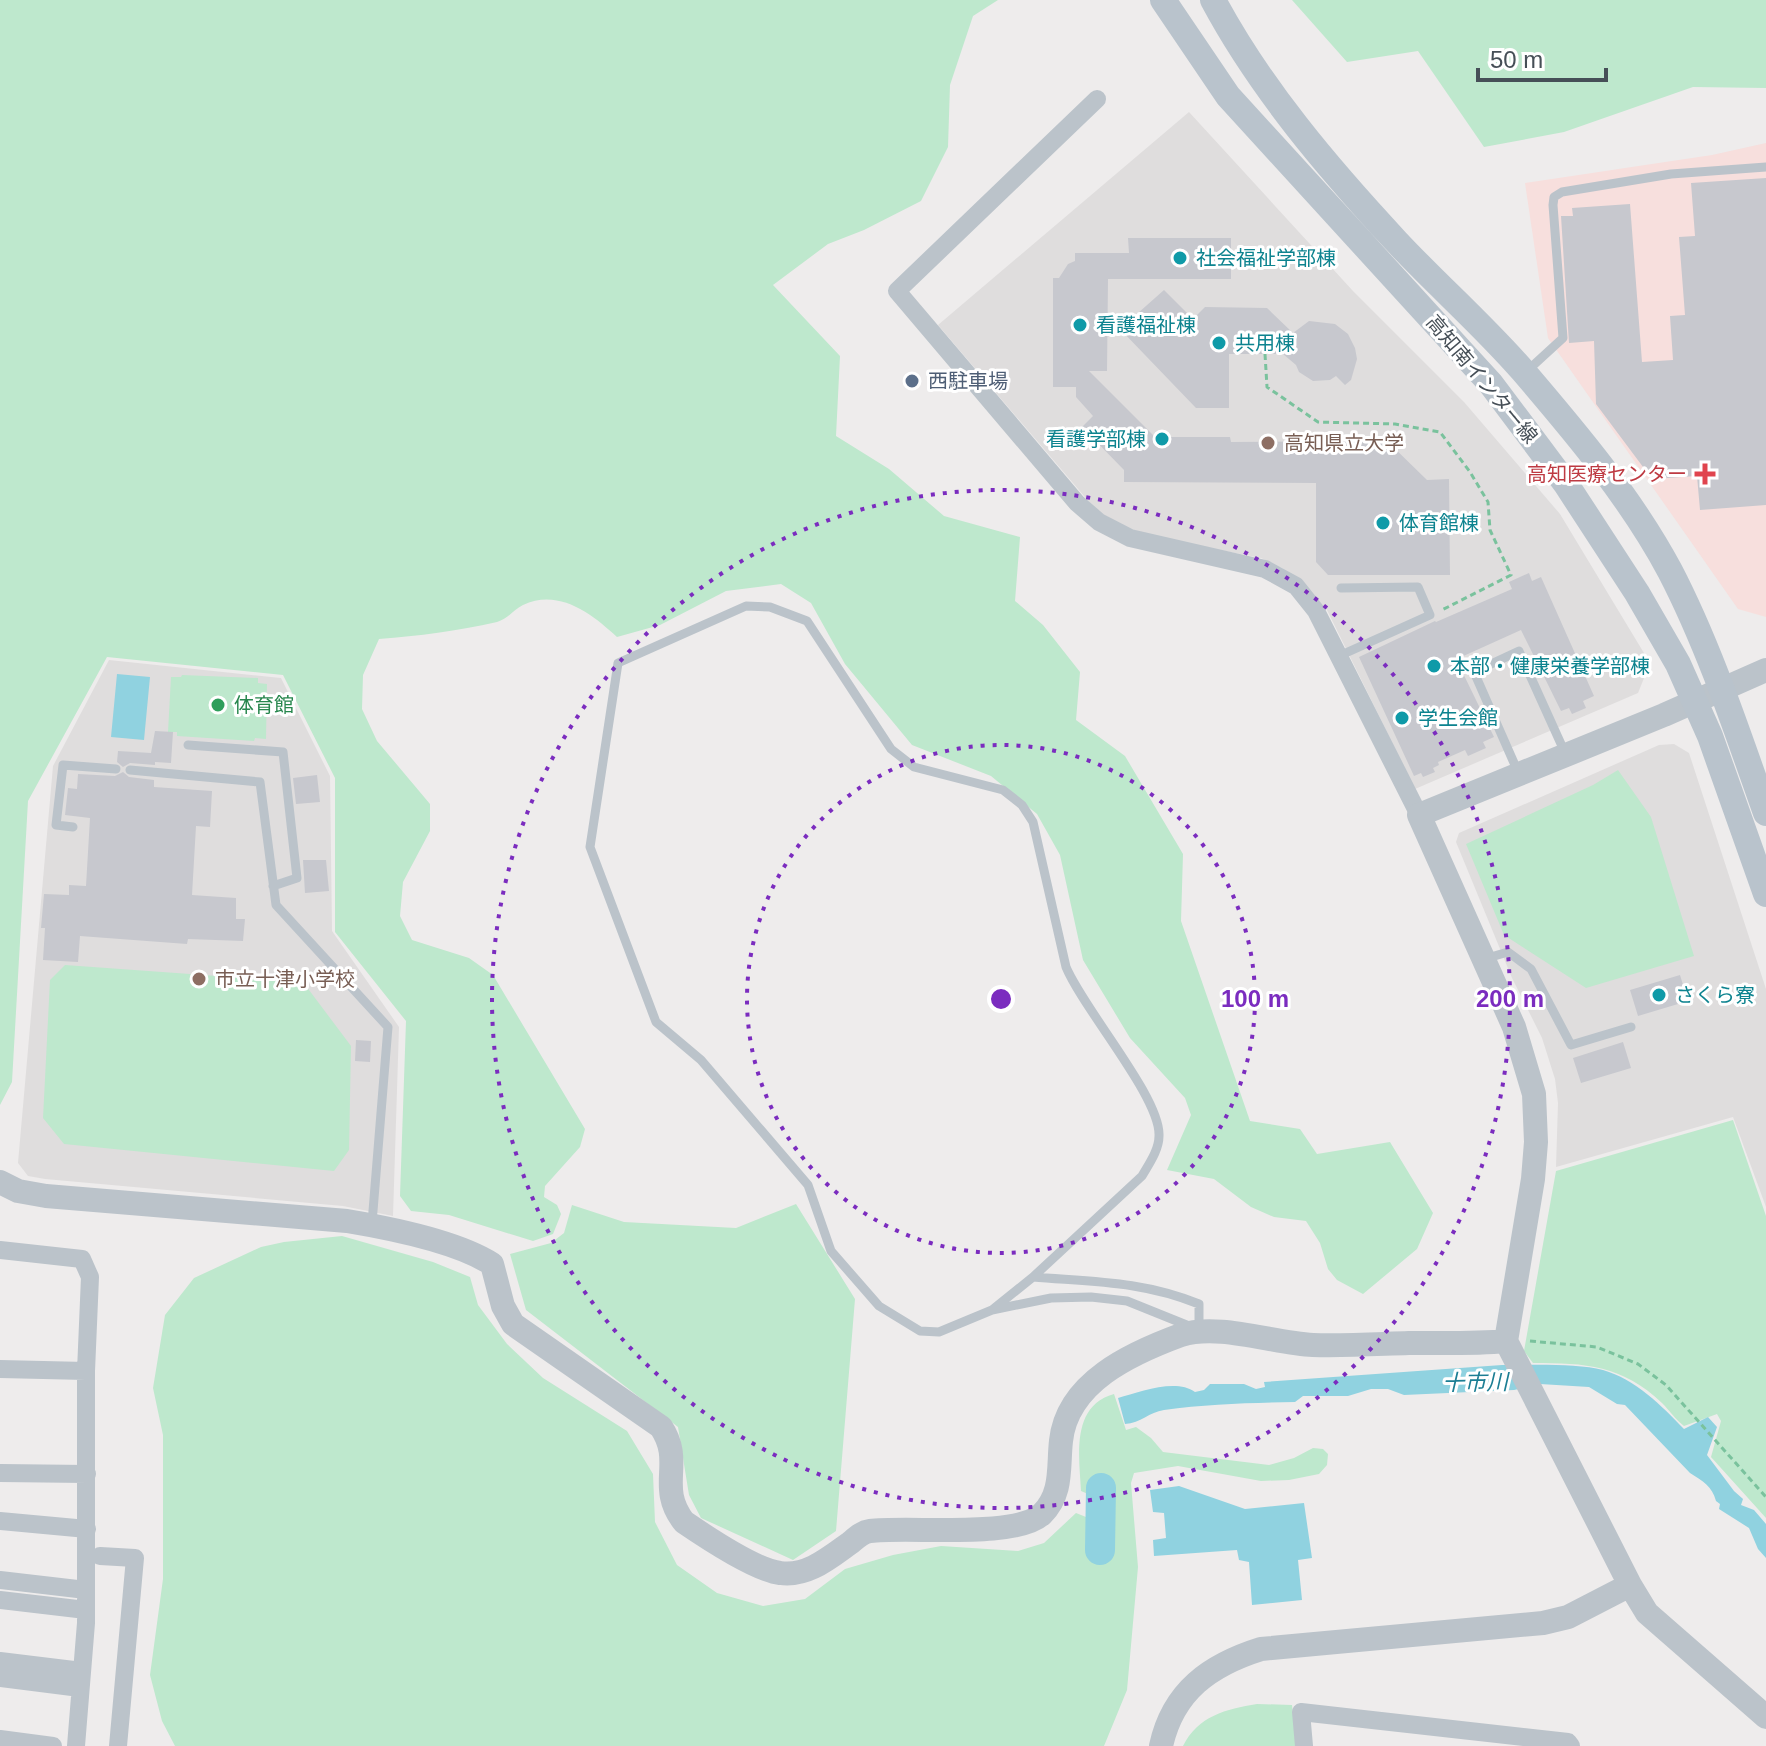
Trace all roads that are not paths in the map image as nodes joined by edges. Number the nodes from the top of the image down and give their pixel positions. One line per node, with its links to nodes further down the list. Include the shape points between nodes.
1 (1163, 0): 10 (main road, 高知南インター線, via 1228,96 1500,396 1637,593)
2 (1213, 0): 5 (main road, 高知南インター線, via 1261,78 1331,169)
3 (1097, 99): 7 (street, via 897,291 1077,503 1099,522 1130,538 1265,569 1296,586)
4 (1766, 167): 5 (lane, via 1671,174 1554,197 1563,338)
5 (1524, 373): 9 (main road, 高知南インター線, via 1645,530 1670,571)
6 (1341, 588): 7 (lane, via 1418,587 1430,615)
7 (1339, 656): 17 (street)
8 (1766, 670): 9 (street)
9 (1720, 691): 10 (street); 16 (main road, 高知南インター線)
10 (1694, 703): 12 (street); 20 (main road, 高知南インター線)
11 (188, 745): 19 (lane, via 283,752 297,878)
12 (1566, 755): 15 (street); 15 (lane, via 1519,651 1474,672)
13 (116, 769): 18 (lane, via 63,765 56,825)
14 (130, 770): 19 (lane, via 260,782)
15 (1520, 775): 17 (street)
16 (1766, 813)
17 (1419, 815): 21 (street)
18 (73, 827)
19 (273, 886): 24 (lane, via 276,905 388,1027)
20 (1766, 894)
21 (1484, 959): 22 (lane, via 1508,952 1531,969 1571,1045); 29 (street, via 1526,1062 1536,1118 1533,1179)
22 (1631, 1027)
23 (0, 1182): 24 (street, via 46,1196)
24 (371, 1225): 28 (street, via 474,1253 492,1264 513,1324 661,1427 673,1451 670,1496 684,1522 766,1570 782,1573 806,1572 866,1531 1031,1523 1044,1513 1060,1482 1063,1431 1074,1400 1115,1366)
25 (0, 1250): 31 (street, via 82,1259 90,1277)
26 (1033, 1277): 27 (lane); 27 (lane, via 1142,1176 1159,1136 1151,1103 1075,989 1033,822 1022,805 1003,790 914,767 902,758 807,621 770,607 746,606 618,663 590,847 656,1022 701,1060 808,1185 831,1251 879,1306 929,1332); 28 (lane, via 1139,1285 1173,1294 1199,1304)
27 (992, 1310): 28 (lane, via 1051,1298 1091,1297 1127,1301)
28 (1199, 1330): 29 (street, via 1311,1345)
29 (1509, 1348): 38 (street)
30 (0, 1369): 31 (street)
31 (86, 1371): 33 (street)
32 (0, 1473): 33 (street)
33 (87, 1474): 35 (street)
34 (0, 1521): 35 (street)
35 (87, 1529): 39 (street)
36 (100, 1556): 50 (street, via 135,1558)
37 (0, 1580): 39 (street)
38 (1630, 1585): 45 (street, via 1647,1613); 51 (street, via 1568,1617 1543,1623 1261,1649 1232,1658 1191,1688 1165,1729)
39 (86, 1590): 41 (street)
40 (0, 1600): 41 (street)
41 (86, 1610): 44 (street)
42 (0, 1661): 44 (street)
43 (0, 1678): 44 (street)
44 (81, 1679): 49 (street)
45 (1766, 1717)
46 (0, 1739): 48 (street)
47 (1569, 1745): 52 (street, via 1301,1712)
48 (53, 1746)
49 (76, 1746)
50 (118, 1746)
51 (1161, 1746)
52 (1304, 1746)

